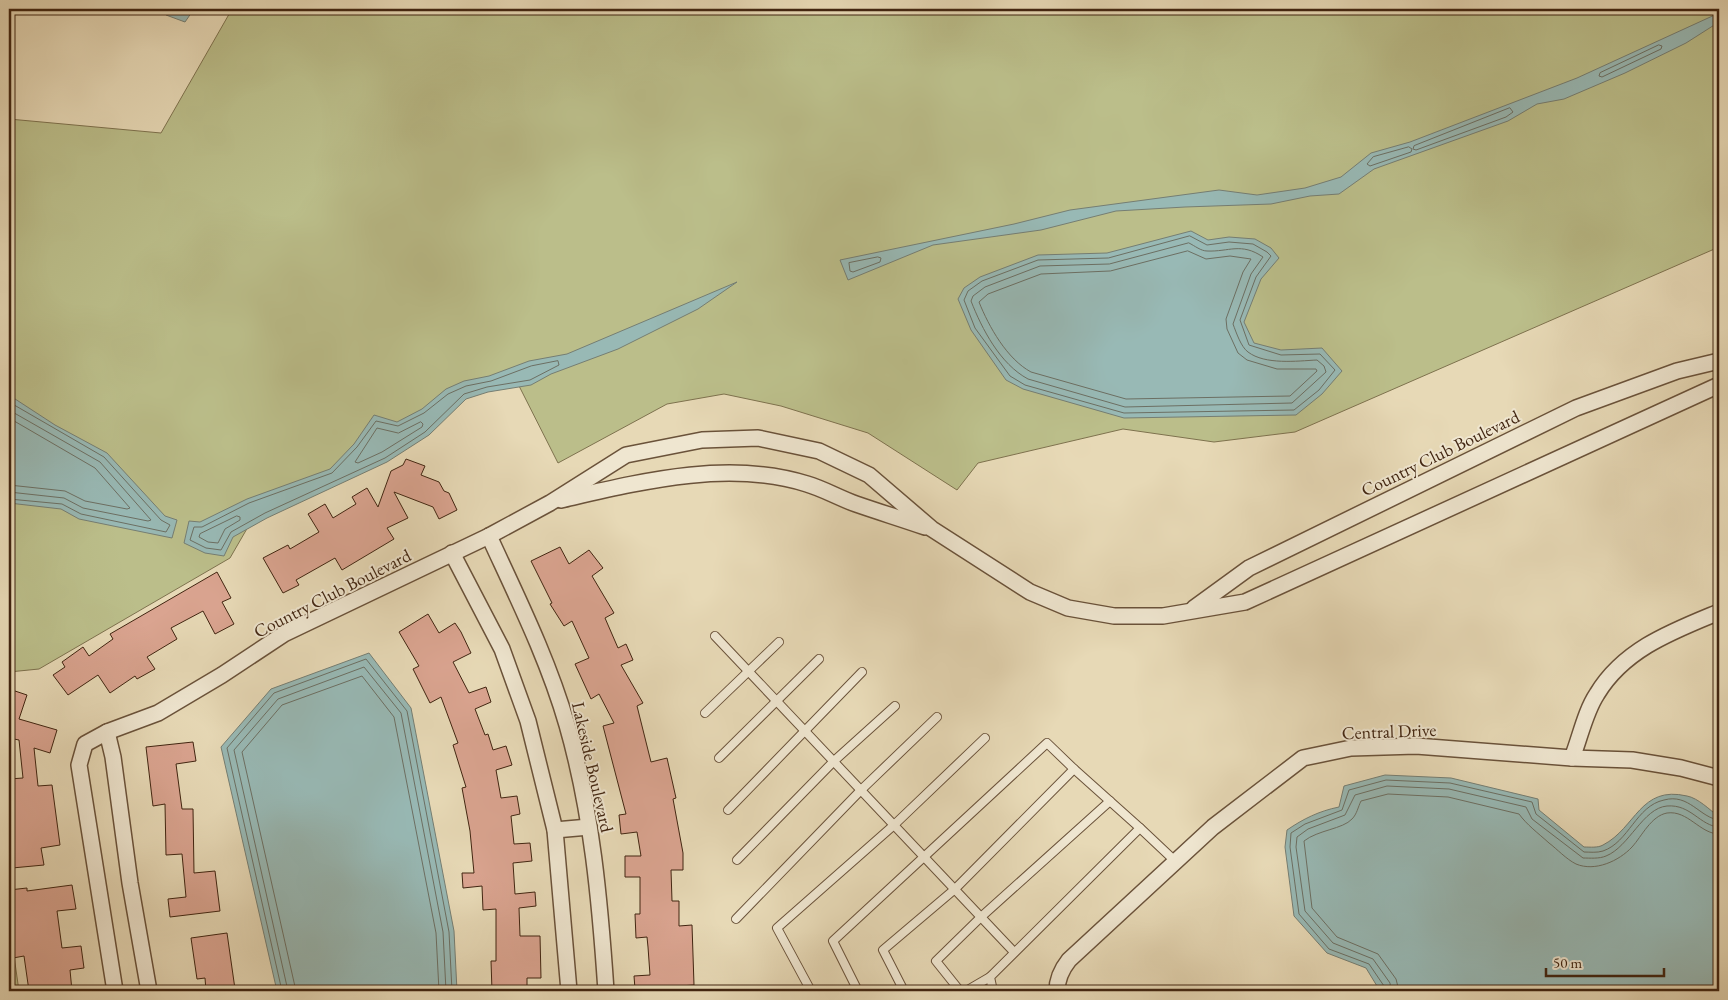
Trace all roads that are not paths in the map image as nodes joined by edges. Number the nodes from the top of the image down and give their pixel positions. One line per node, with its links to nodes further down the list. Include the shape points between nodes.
1 (1719, 361): 7 (street, Country Club Boulevard, via 1677,371 1576,408 1249,568)
2 (1719, 385): 7 (street, Country Club Boulevard, via 1245,602)
3 (550, 503): 4 (street, Country Club Boulevard, via 627,485 699,475 752,474 806,483 855,504); 4 (street, Country Club Boulevard, via 626,455 702,440 758,438 819,451 869,475); 5 (street, Country Club Boulevard)
4 (932, 529): 7 (street, Country Club Boulevard, via 1030,592 1068,608 1114,616 1163,616)
5 (488, 536): 6 (street, Country Club Boulevard); 30 (street, Lakeside Boulevard, via 533,631 567,725)
6 (452, 553): 19 (street, Country Club Boulevard, via 284,634 222,676 158,713); 32 (street, via 502,649 528,721)
7 (1190, 610)
8 (1719, 612): 22 (street, via 1661,636 1619,665 1596,694)
9 (715, 636): 12 (lane)
10 (779, 642): 12 (lane)
11 (820, 659): 14 (lane)
12 (748, 670): 14 (lane); 16 (lane)
13 (862, 672): 18 (lane)
14 (776, 701): 18 (lane); 21 (lane)
15 (895, 706): 23 (lane)
16 (705, 713)
17 (937, 717): 26 (lane)
18 (804, 730): 23 (lane); 28 (lane)
19 (107, 732): 42 (street, Country Club Boulevard, via 84,744 79,765); 43 (street)
20 (985, 738): 29 (lane)
21 (719, 758)
22 (1572, 758): 25 (street, Central Drive, via 1632,760); 35 (street, Central Drive, via 1416,746 1351,748 1303,758 1212,827)
23 (834, 762): 26 (lane); 34 (lane)
24 (1074, 769): 27 (lane); 33 (lane, via 1047,743); 36 (lane)
25 (1719, 778)
26 (861, 790): 29 (lane); 38 (lane)
27 (1110, 801): 31 (lane); 37 (lane)
28 (728, 810)
29 (894, 825): 33 (lane); 46 (lane, via 776,928)
30 (589, 826): 32 (street); 45 (street, Lakeside Boulevard, via 599,894)
31 (1140, 828): 35 (lane); 39 (lane)
32 (555, 830): 44 (street)
33 (924, 856): 36 (lane); 47 (lane, via 833,941)
34 (737, 860)
35 (1176, 862): 41 (street, Central Drive, via 1069,960)
36 (954, 889): 37 (lane); 48 (lane, via 883,950)
37 (981, 917): 39 (lane); 49 (lane, via 936,961)
38 (736, 919)
39 (1014, 952): 40 (lane)
40 (990, 977): 50 (lane); 51 (lane)
41 (1057, 987)
42 (115, 991)
43 (149, 991)
44 (569, 991)
45 (606, 991)
46 (811, 991)
47 (858, 991)
48 (904, 991)
49 (960, 991)
50 (966, 991)
51 (993, 991)

